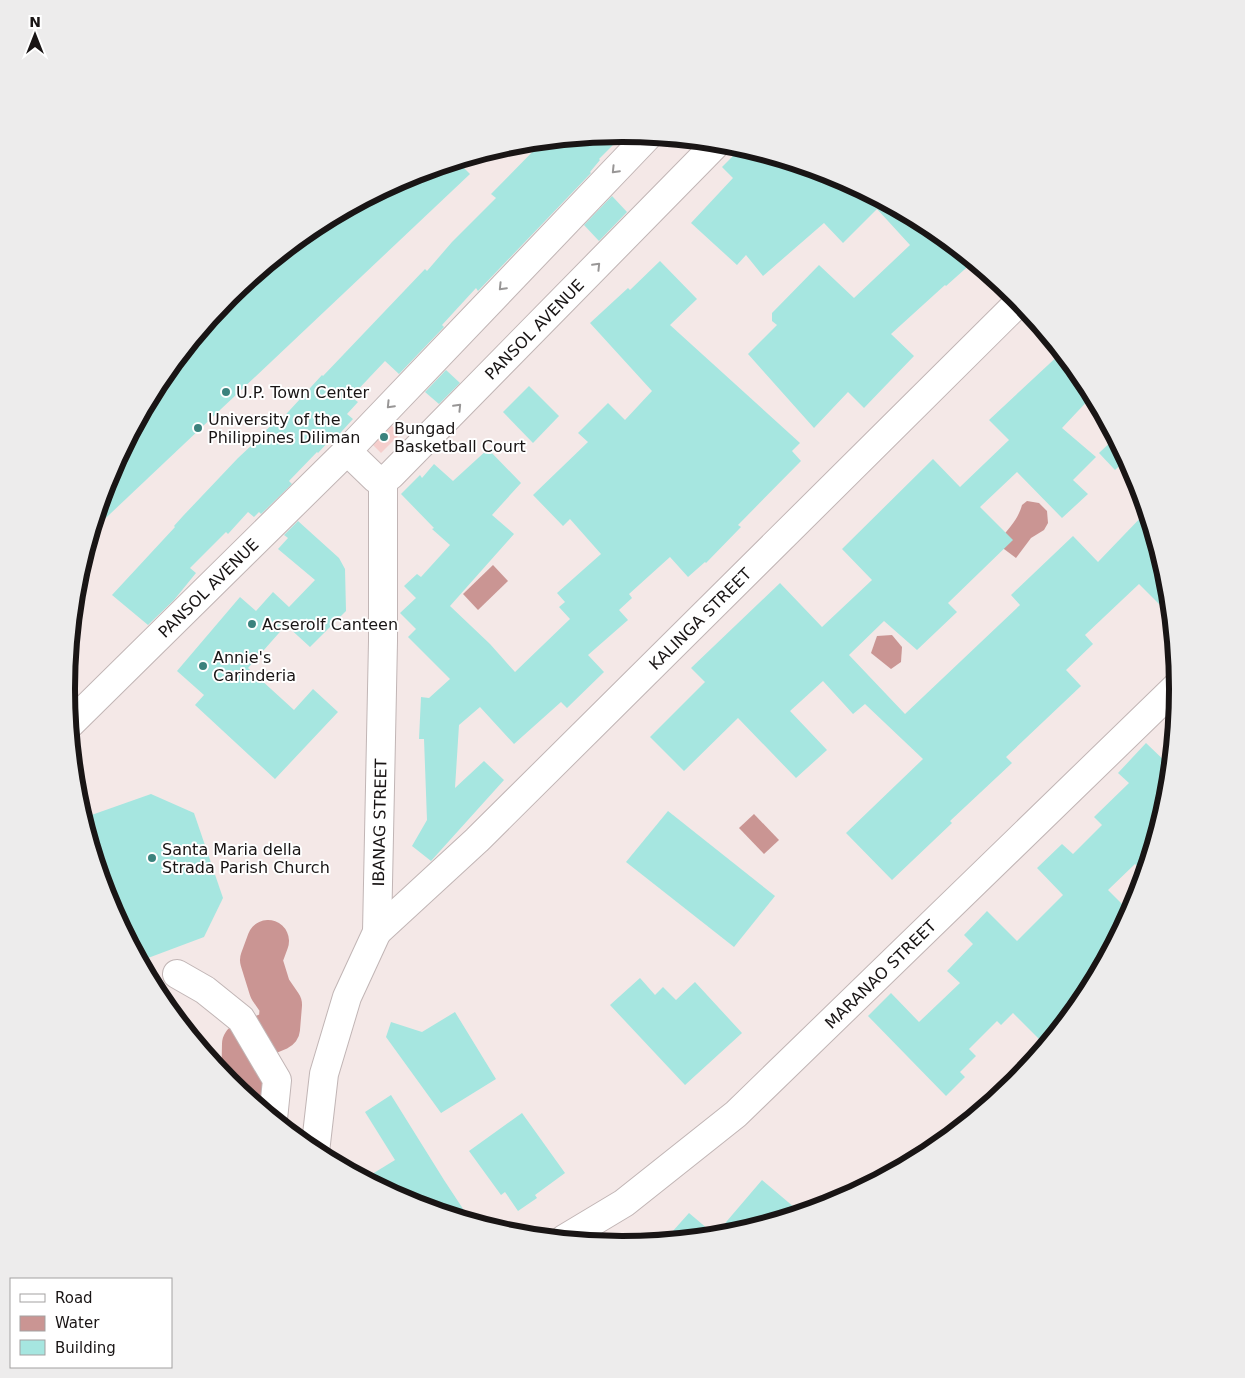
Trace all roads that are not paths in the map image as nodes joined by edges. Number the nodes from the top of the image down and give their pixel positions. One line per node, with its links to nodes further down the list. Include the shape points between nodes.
1 (642, 143): 4 (street, PANSOL AVENUE, one-way to 4)
2 (711, 149): 5 (street, PANSOL AVENUE, one-way to 2)
3 (1014, 307): 8 (street, KALINGA STREET, via 477,840)
4 (347, 451): 5 (street, via 376,479); 7 (street, PANSOL AVENUE)
5 (383, 481): 8 (street, IBANAG STREET)
6 (1170, 694): 12 (street, MARANAO STREET, via 736,1114 624,1204)
7 (76, 718)
8 (376, 932): 11 (street, IBANAG STREET, via 347,997 324,1074)
9 (177, 974): 10 (street, via 205,990 240,1019 277,1080)
10 (275, 1111)
11 (316, 1143)
12 (573, 1234)

